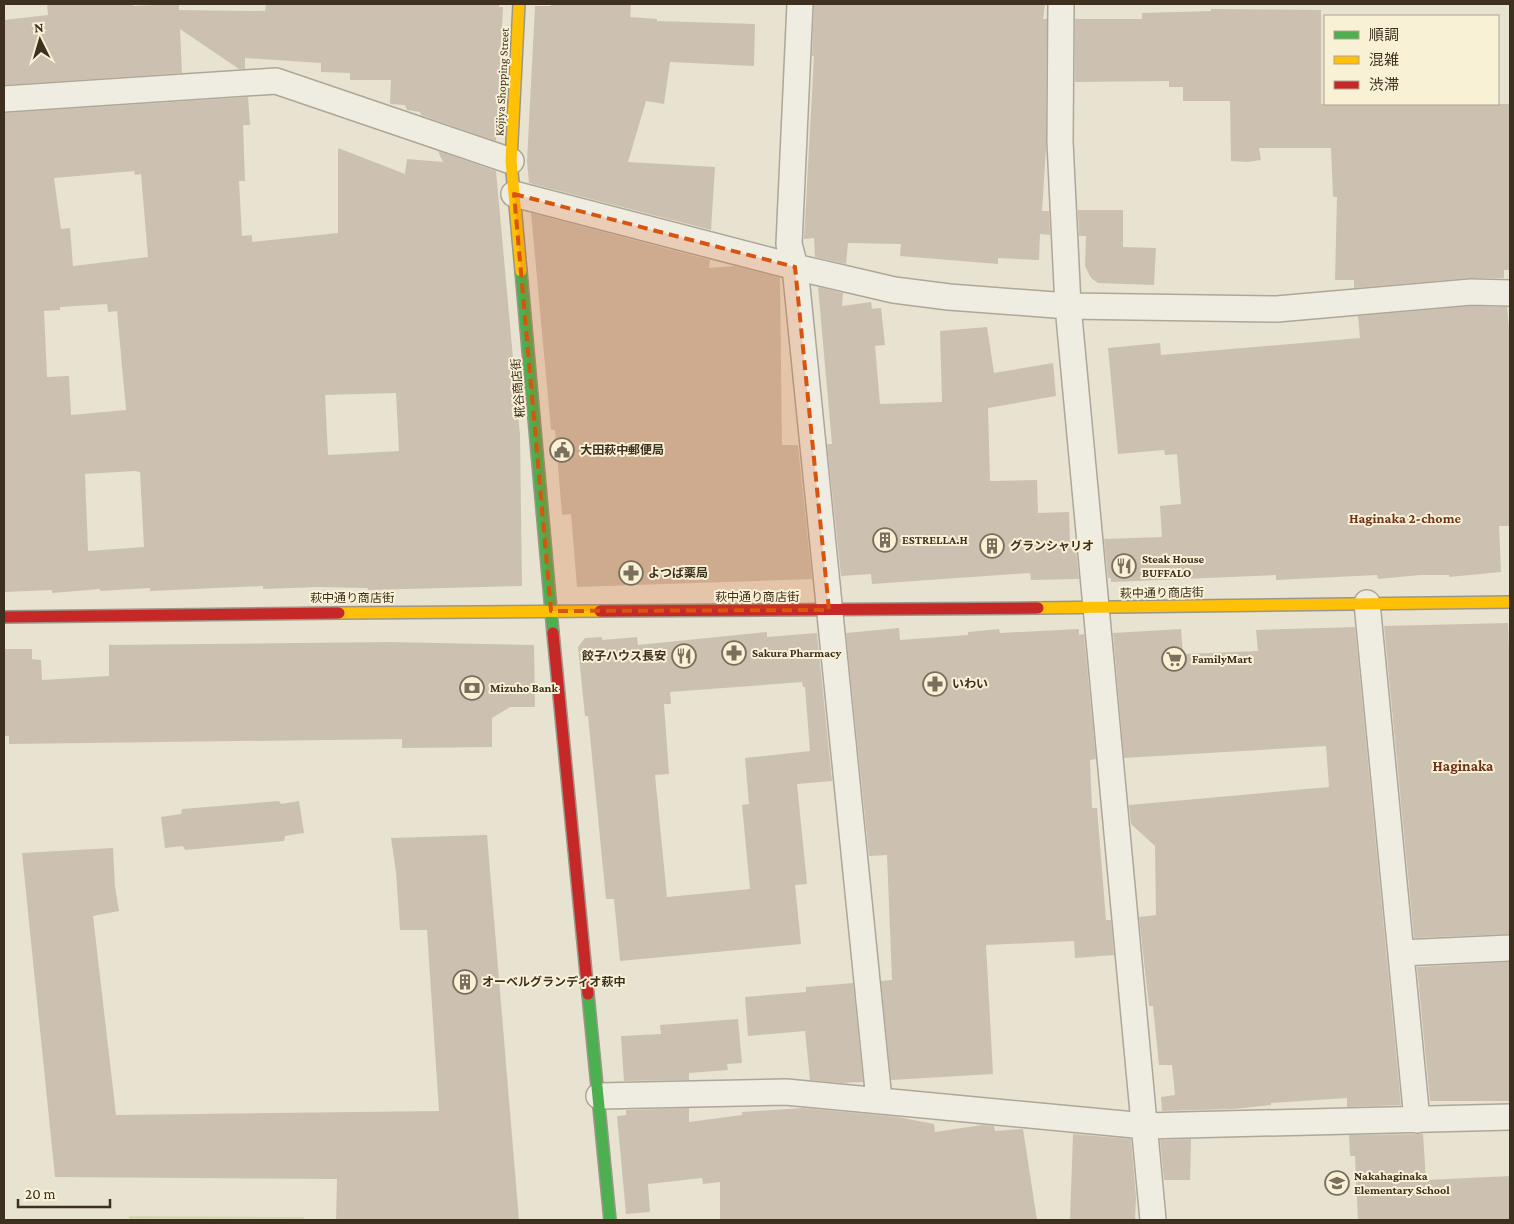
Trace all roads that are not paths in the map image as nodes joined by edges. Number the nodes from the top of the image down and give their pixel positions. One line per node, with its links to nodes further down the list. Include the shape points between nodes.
1 (520, 4): 5 (street, Kōjiya Shopping Street)
2 (800, 4): 7 (street, via 789,244)
3 (1061, 4): 9 (street, via 1060,142)
4 (4, 99): 5 (street, via 276,82)
5 (511, 162): 6 (street, 糀谷商店街)
6 (514, 194): 7 (street); 14 (street, 糀谷商店街)
7 (795, 267): 9 (street, via 894,290); 13 (street)
8 (1510, 293): 9 (street, via 1471,292 1277,309)
9 (1068, 306): 12 (street)
10 (1510, 602): 11 (street, 萩中通り商店街)
11 (1367, 603): 12 (street, 萩中通り商店街); 17 (street)
12 (1096, 608): 13 (street, 萩中通り商店街); 22 (street)
13 (829, 610): 14 (street, 萩中通り商店街); 19 (street)
14 (551, 611): 15 (street, 萩中通り商店街); 18 (street, 糀谷商店街)
15 (4, 617)
16 (1510, 948): 17 (street)
17 (1401, 953): 21 (street)
18 (599, 1096): 19 (street, via 786,1092); 23 (street, 糀谷商店街)
19 (880, 1100): 22 (street)
20 (1510, 1118): 21 (street)
21 (1417, 1120): 22 (street)
22 (1145, 1126): 24 (street)
23 (610, 1220)
24 (1153, 1220)

